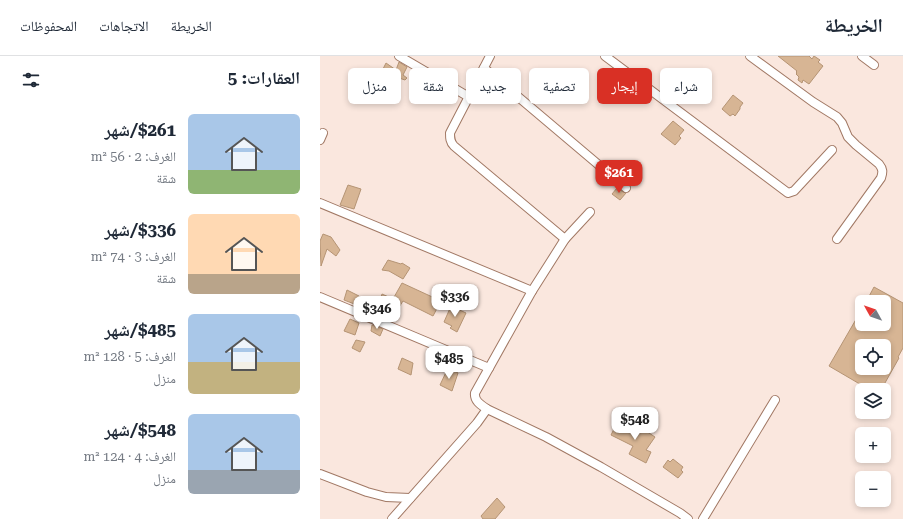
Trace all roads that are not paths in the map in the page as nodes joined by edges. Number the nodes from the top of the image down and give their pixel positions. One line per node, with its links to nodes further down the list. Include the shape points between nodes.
1 (399, 56): 8 (street)
2 (490, 56): 7 (street)
3 (605, 56): 11 (street, via 788,193 794,191)
4 (750, 56): 16 (street, via 836,117 842,123 848,137 882,168 881,178)
5 (862, 56): 6 (street)
6 (874, 65)
7 (484, 68)
8 (466, 94)
9 (521, 99): 12 (street)
10 (466, 102): 15 (street, via 450,133 454,146)
11 (832, 150)
12 (626, 188)
13 (320, 203): 17 (street)
14 (590, 212): 15 (street)
15 (565, 239): 17 (street)
16 (836, 239)
17 (532, 291): 19 (street)
18 (320, 297): 19 (street)
19 (489, 368): 21 (street, via 475,393 477,401)
20 (775, 400): 27 (street)
21 (487, 409): 23 (street, via 478,423); 24 (street, via 601,467)
22 (320, 474): 23 (street, via 367,492 386,497)
23 (410, 498): 25 (street)
24 (677, 516): 26 (street)
25 (392, 519)
26 (688, 519)
27 (703, 519)

